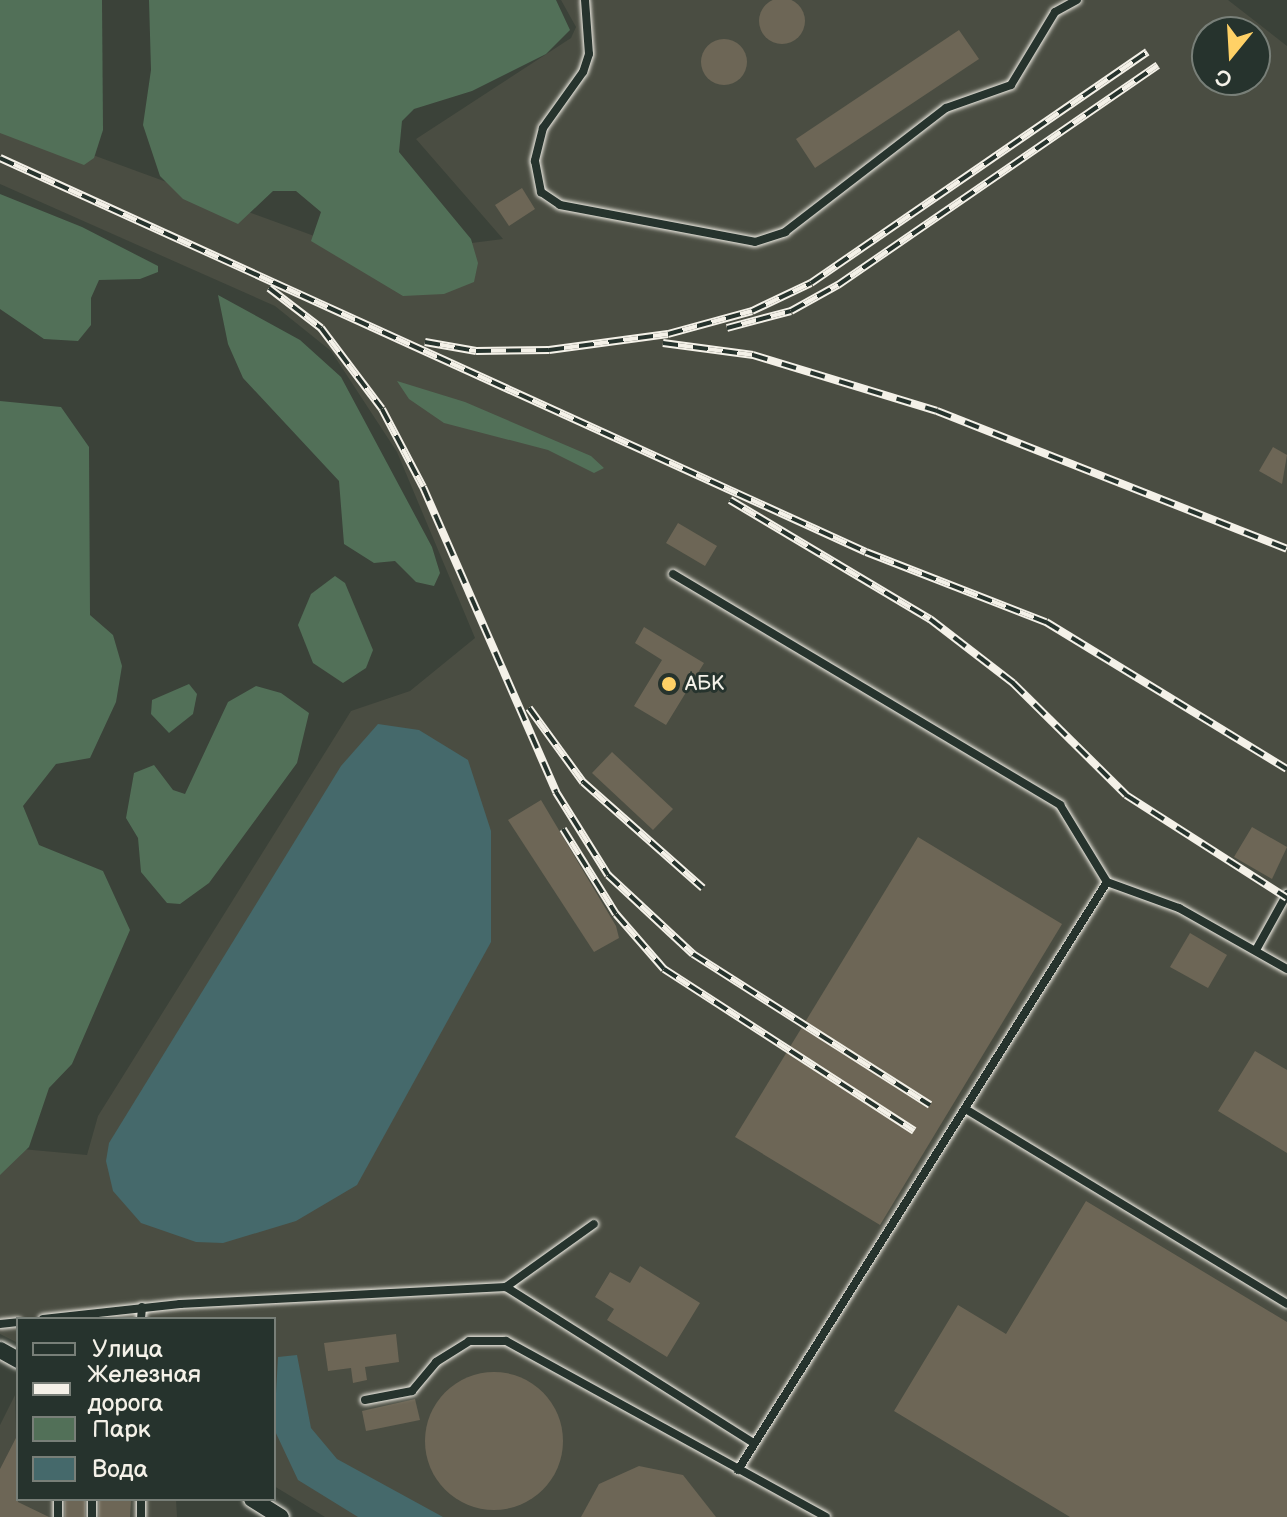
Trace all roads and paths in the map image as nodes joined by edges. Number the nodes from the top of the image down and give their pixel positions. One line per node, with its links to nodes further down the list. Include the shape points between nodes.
1 (585, 0): 3 (lane, via 589,54 583,72 543,128 535,161 541,192 560,205 755,242 785,232 946,108 1011,85)
2 (1077, 0): 3 (lane)
3 (1061, 2)
4 (673, 574): 5 (lane, via 1060,805)
5 (1107, 882): 7 (lane, via 1179,908); 9 (lane)
6 (1287, 894): 7 (lane)
7 (1256, 950): 8 (lane)
8 (1287, 969)
9 (967, 1110): 12 (lane); 17 (lane)
10 (594, 1224): 11 (lane)
11 (506, 1287): 13 (lane); 17 (lane)
12 (1287, 1304)
13 (142, 1307): 14 (lane); 15 (lane)
14 (60, 1317)
15 (141, 1317)
16 (365, 1400): 18 (lane, via 412,1391 436,1362 469,1341 506,1341)
17 (754, 1443): 18 (lane)
18 (738, 1470): 21 (lane)
19 (255, 1501): 20 (street)
20 (281, 1517)
21 (826, 1517)

